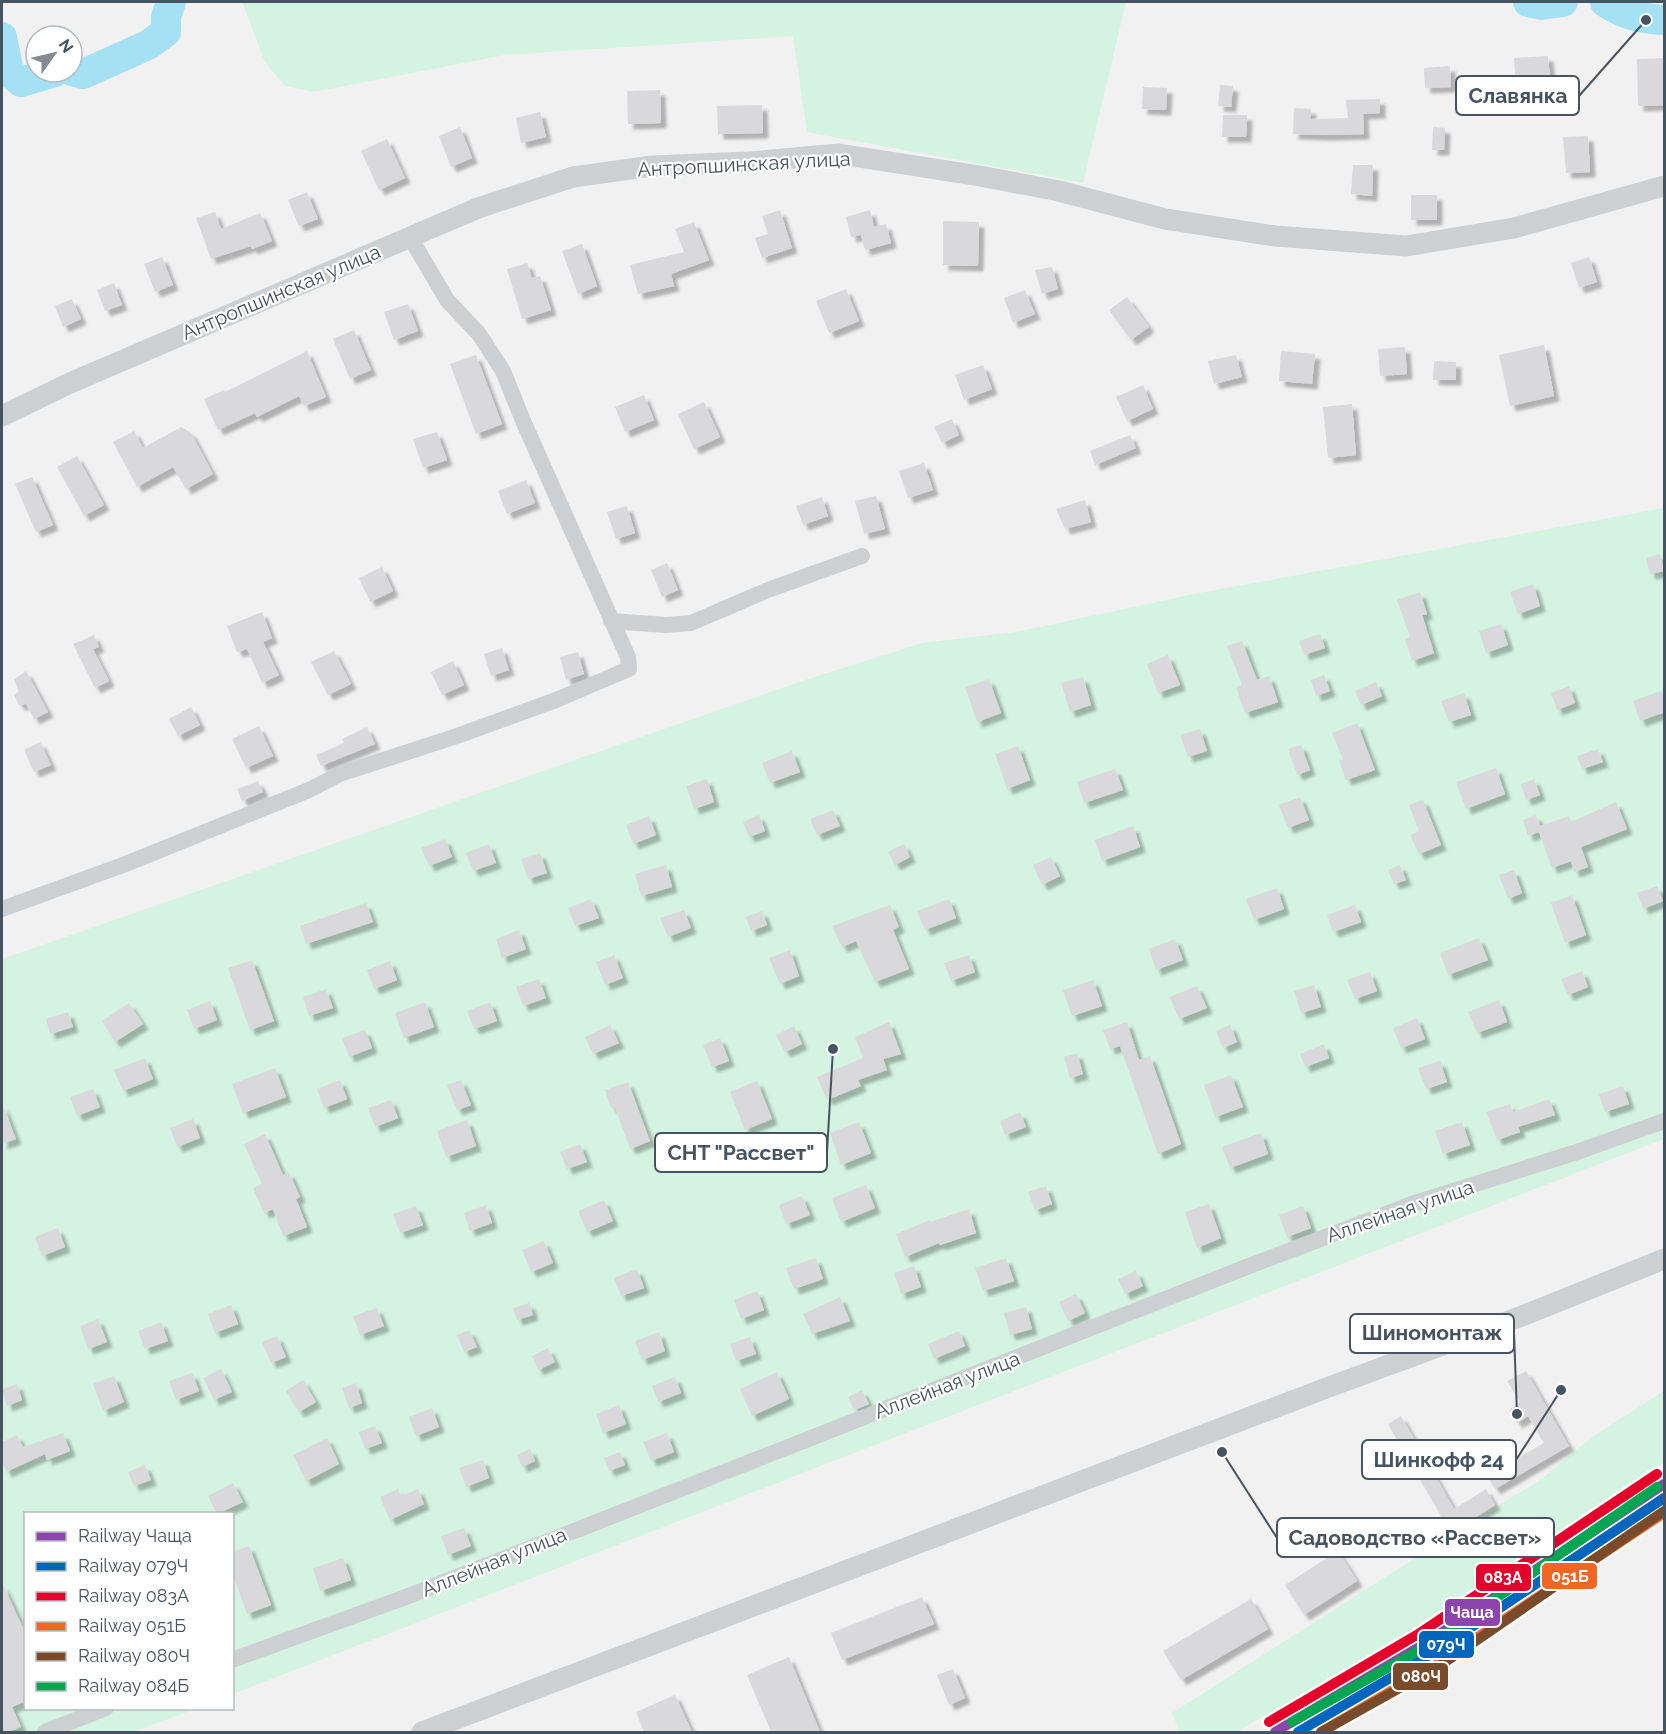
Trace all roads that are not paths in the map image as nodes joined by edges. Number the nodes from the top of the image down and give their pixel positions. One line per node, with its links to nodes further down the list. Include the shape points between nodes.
1 (1665, 186): 2 (street, Антропшинская улица, via 1514,228 1406,246 1275,236 1176,220 1059,191 839,154 652,166 573,177 478,208)
2 (410, 237): 3 (street, Антропшинская улица); 5 (street, via 447,300 479,334 503,371)
3 (2, 416)
4 (862, 556): 5 (street, via 692,622 666,625)
5 (611, 621): 6 (street, via 628,657 629,669 545,704 340,774 123,865)
6 (2, 909)
7 (1665, 1121): 9 (street, Аллейная улица, via 1412,1204 406,1597)
8 (1665, 1260): 12 (street)
9 (234, 1659)
10 (101, 1710): 11 (street)
11 (45, 1732)
12 (423, 1732)

